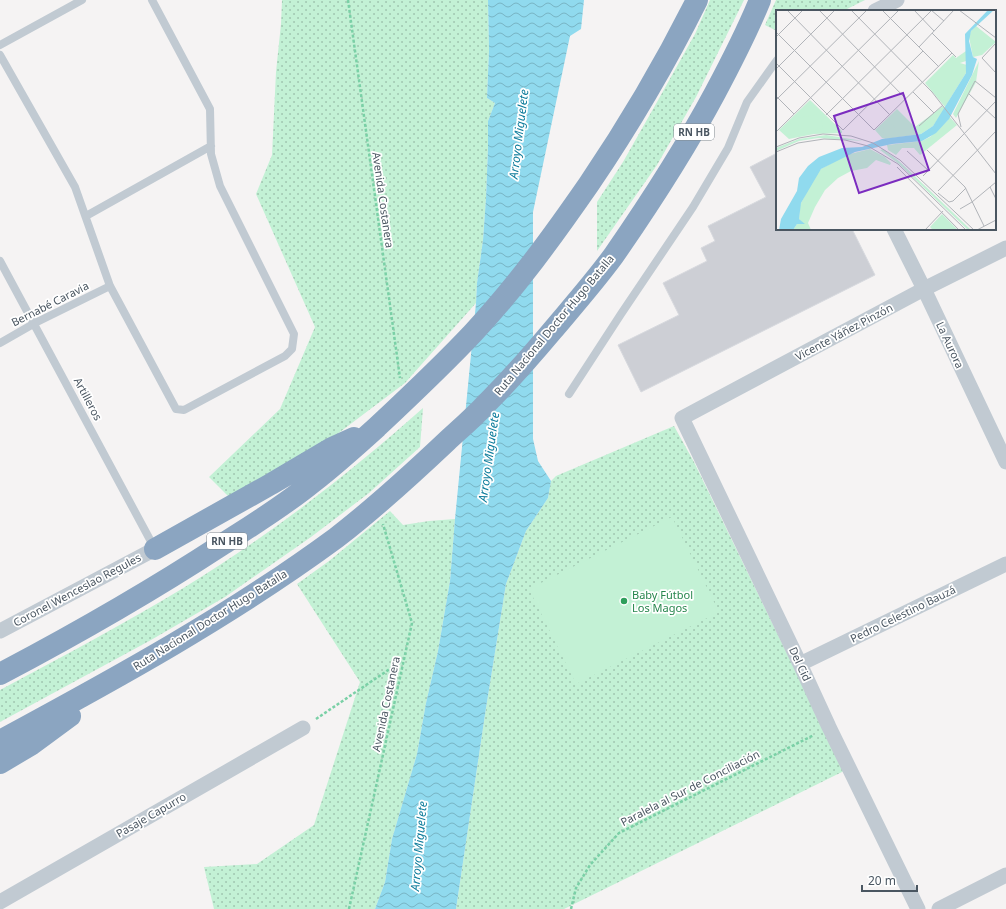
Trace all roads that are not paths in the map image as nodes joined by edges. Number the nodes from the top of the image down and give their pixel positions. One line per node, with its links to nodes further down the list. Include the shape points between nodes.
1 (82, 0): 7 (lane)
2 (152, 0): 10 (lane, via 210,109)
3 (697, 0): 21 (highway, RN HB, via 677,41 644,97 608,156 557,230 474,332 431,377)
4 (760, 0): 28 (highway, Ruta Nacional Doctor Hugo Batalla / RN HB, via 728,69 662,184 613,256 580,298 488,403 423,465 336,537 233,608)
5 (897, 0): 6 (street)
6 (877, 10)
7 (0, 45)
8 (0, 55): 11 (lane, via 75,187)
9 (776, 61): 19 (lane, via 747,102 728,148 694,208)
10 (211, 146): 11 (lane); 15 (lane, via 220,186 294,334 292,349 285,356 184,410 176,409)
11 (86, 216): 15 (lane)
12 (894, 230): 16 (street, La Aurora)
13 (1006, 248): 16 (street, Vicente Yáñez Pinzón)
14 (0, 261): 17 (lane, Artilleros)
15 (110, 286): 17 (lane, Bernabé Caravia)
16 (924, 290): 20 (street, Vicente Yáñez Pinzón); 22 (street, La Aurora)
17 (34, 323): 18 (lane, Bernabé Caravia); 23 (lane, Artilleros)
18 (0, 343)
19 (570, 394)
20 (682, 418): 26 (street, Del Cid)
21 (375, 428): 23 (highway, via 332,448); 27 (highway, RN HB, via 313,483 271,514 127,604)
22 (1006, 462)
23 (155, 549): 25 (street, Coronel Wenceslao Regules)
24 (1006, 564): 26 (street, Pedro Celestino Bauzá)
25 (0, 631)
26 (800, 664): 34 (street, Del Cid)
27 (0, 674)
28 (101, 687): 30 (highway, Ruta Nacional Doctor Hugo Batalla / RN HB); 31 (highway, via 67,719)
29 (303, 728): 33 (street, Pasaje Capurro)
30 (0, 741)
31 (0, 763)
32 (1006, 875): 35 (street)
33 (0, 902)
34 (918, 909)
35 (940, 909)

